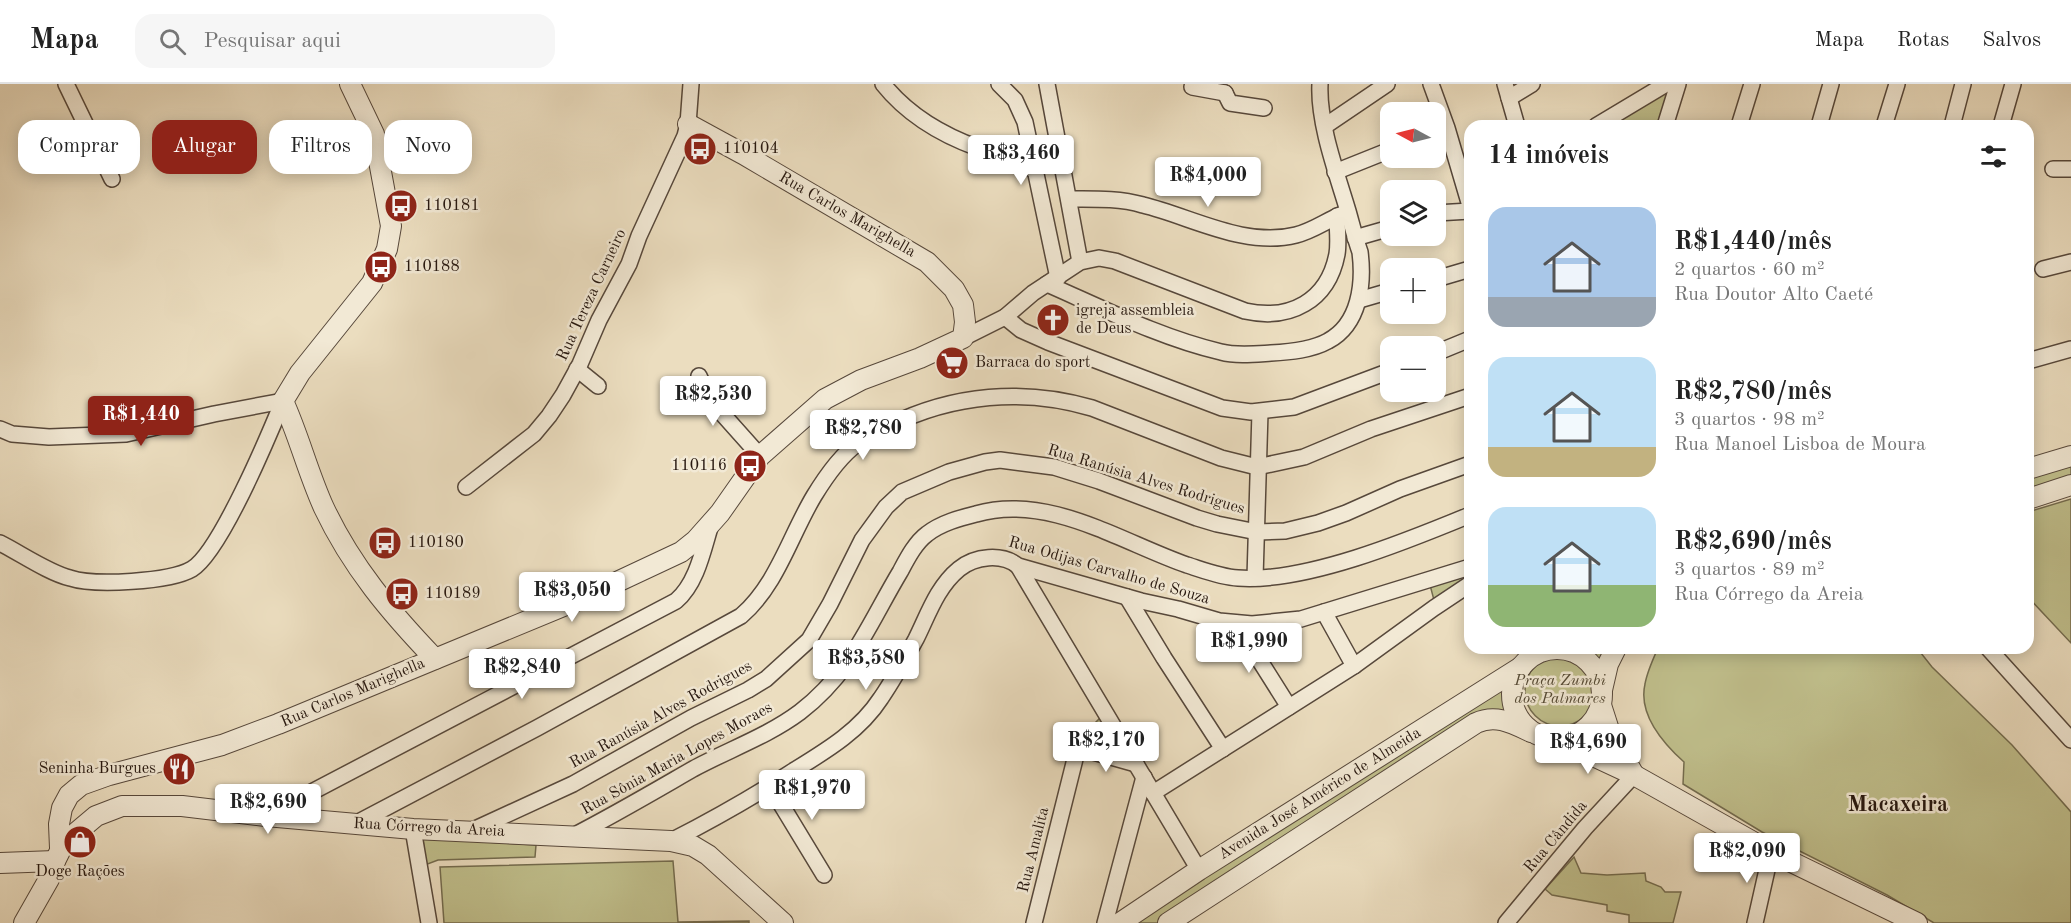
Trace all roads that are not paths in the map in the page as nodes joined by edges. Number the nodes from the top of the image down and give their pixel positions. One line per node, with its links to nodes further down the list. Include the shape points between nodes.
1 (66, 84): 42 (street)
2 (350, 84): 68 (street, via 374,134 391,226 387,249 372,283 305,366)
3 (691, 84): 33 (street, Rua Tereza Carneiro)
4 (884, 84): 38 (street, via 913,114 933,127)
5 (999, 84): 38 (street, via 1021,111)
6 (1060, 84): 20 (street)
7 (1320, 84): 34 (street)
8 (1387, 84): 21 (street)
9 (1431, 84): 23 (street)
10 (1532, 84): 22 (street)
11 (1666, 84): 26 (street)
12 (1678, 84): 27 (street)
13 (1752, 84): 28 (street)
14 (1831, 84): 29 (street)
15 (1897, 84): 30 (street)
16 (1963, 84): 31 (street)
17 (2013, 84): 32 (street)
18 (1192, 87): 19 (street)
19 (1226, 88): 24 (street, via 1230,103)
20 (1049, 90): 43 (street)
21 (1366, 91): 34 (street)
22 (1507, 91): 25 (street)
23 (1435, 102)
24 (1264, 108)
25 (1515, 120)
26 (1606, 120)
27 (1667, 120)
28 (1741, 120)
29 (1820, 120)
30 (1886, 120)
31 (1954, 120)
32 (2003, 120)
33 (688, 124): 58 (street, Rua Carlos Marighella, via 927,262 954,289 963,306); 63 (street, Rua Tereza Carneiro, via 629,264)
34 (1325, 126): 40 (street)
35 (1446, 138): 41 (street)
36 (1380, 154): 40 (street)
37 (2071, 169): 39 (street)
38 (1034, 170): 54 (street)
39 (2054, 170)
40 (1335, 172): 46 (street)
41 (1464, 175)
42 (112, 178)
43 (1070, 199): 46 (street, via 1109,199 1144,205 1257,237 1299,235); 49 (street)
44 (1464, 211): 45 (street)
45 (1446, 212)
46 (1342, 214): 48 (street); 49 (street, via 1337,252 1327,283 1308,302 1282,312 1245,311 1107,259)
47 (1380, 231): 48 (street)
48 (1355, 238): 56 (street, via 1362,265)
49 (1080, 262): 54 (street, Rua Carlos Marighella)
50 (2071, 262): 51 (street)
51 (2043, 269)
52 (1464, 271): 53 (street)
53 (1446, 276)
54 (1052, 281): 56 (street, via 1159,333 1223,353 1294,352 1329,340 1346,326); 57 (street, Rua Carlos Marighella)
55 (1380, 294): 56 (street)
56 (1359, 300)
57 (1005, 316): 58 (street, Rua Carlos Marighella); 69 (street, via 1021,330 1048,342 1208,404)
58 (963, 338): 71 (street, Rua Carlos Marighella, via 837,392)
59 (1464, 341): 60 (street)
60 (1446, 349)
61 (2071, 349): 62 (street)
62 (2034, 359)
63 (577, 369): 66 (street); 77 (street, Rua Tereza Carneiro, via 534,434)
64 (1380, 375): 69 (street, via 1294,407)
65 (699, 376): 71 (street, via 710,400)
66 (597, 386)
67 (1464, 398): 74 (street, via 1371,429 1304,457)
68 (283, 401): 70 (street, via 126,434 49,436 12,434); 82 (street, via 224,526 203,560 192,569 108,584 88,583 67,578); 96 (street, via 321,502 344,545 372,588)
69 (1260, 412): 74 (street)
70 (0, 429)
71 (760, 456): 80 (street, Rua Carlos Marighella)
72 (2071, 456): 75 (street)
73 (1464, 466): 81 (street, Rua Ranúsia Alves Rodrigues, via 1346,513 1285,531)
74 (1257, 467): 81 (street); 110 (street, via 1221,458 1071,402 994,397 918,412 857,444 836,467 813,499 760,597 741,616)
75 (2034, 467)
76 (2071, 485): 78 (street)
77 (466, 487)
78 (2034, 497)
79 (1464, 517): 85 (street, Rua Sônia Maria Lopes Moraes, via 1369,553 1284,575)
80 (711, 524): 96 (street, Rua Carlos Marighella, via 688,547 656,566); 109 (street, via 692,579 676,601)
81 (1257, 532): 85 (street); 112 (street, Rua Ranúsia Alves Rodrigues, via 1217,524 1078,474 1034,464 986,462 927,480 902,492 879,514 809,640 766,679 573,784)
82 (0, 543)
83 (1018, 566): 88 (street, Rua Odijas Carvalho de Souza); 105 (street); 107 (street, Rua Odijas Carvalho de Souza, via 997,558 977,560 960,568 941,589 902,665 874,708 842,740)
84 (1464, 569): 86 (street, Rua Odijas Carvalho de Souza)
85 (1255, 578): 113 (street, Rua Sônia Maria Lopes Moraes, via 1216,574 1044,512 992,510 949,523 920,541 847,663 798,713)
86 (1418, 584): 89 (street); 90 (street, Rua Odijas Carvalho de Souza)
87 (1464, 588): 89 (street)
88 (1127, 597): 91 (street, Rua Odijas Carvalho de Souza); 104 (street)
89 (1434, 608): 97 (street)
90 (1324, 612): 91 (street, Rua Odijas Carvalho de Souza, via 1285,622); 97 (street)
91 (1236, 623): 100 (street)
92 (1537, 654): 98 (street)
93 (1575, 654): 99 (street, via 1585,658 1599,677)
94 (1613, 654): 99 (street)
95 (1993, 654): 103 (street)
96 (435, 659): 116 (street, Rua Carlos Marighella, via 229,742 81,785 62,808)
97 (1354, 666): 100 (street)
98 (1521, 666): 101 (street, via 1514,677 1512,702 1522,724); 118 (street, Avenida José Américo de Almeida)
99 (1601, 697): 102 (street, via 1595,718 1586,729); 106 (street, via 1610,733)
100 (1289, 707): 104 (street)
101 (1531, 732): 102 (street); 127 (street, Avenida José Américo de Almeida, via 1497,719 1476,723)
102 (1559, 740): 106 (street)
103 (2071, 740)
104 (1223, 749): 108 (street)
105 (1140, 771): 108 (street); 124 (street, Rua Amalita, via 1090,751 1077,750); 125 (street)
106 (1634, 775): 115 (street); 128 (street, Rua Cândida)
107 (770, 786): 114 (street, Rua Odijas Carvalho de Souza); 119 (street)
108 (1153, 793): 118 (street)
109 (266, 816): 110 (street, Rua Córrego da Areia); 116 (street, Rua Córrego da Areia, via 182,806 122,806 96,816)
110 (354, 824): 111 (street, Rua Córrego da Areia)
111 (413, 829): 112 (street, Rua Córrego da Areia); 122 (street)
112 (473, 830): 113 (street, Rua Córrego da Areia)
113 (573, 836): 114 (street, Rua Córrego da Areia)
114 (671, 841): 123 (street, Rua Córrego da Areia, via 693,846 708,855)
115 (1771, 852): 120 (street); 129 (street)
116 (57, 854): 117 (street); 121 (street, via 49,879)
117 (0, 863)
118 (1199, 870): 126 (street, Avenida José Américo de Almeida)
119 (824, 875)
120 (1896, 918): 130 (street)
121 (24, 923)
122 (429, 923)
123 (783, 923)
124 (1034, 923)
125 (1105, 923)
126 (1120, 923)
127 (1168, 923)
128 (1506, 923)
129 (1755, 923)
130 (1917, 923)

